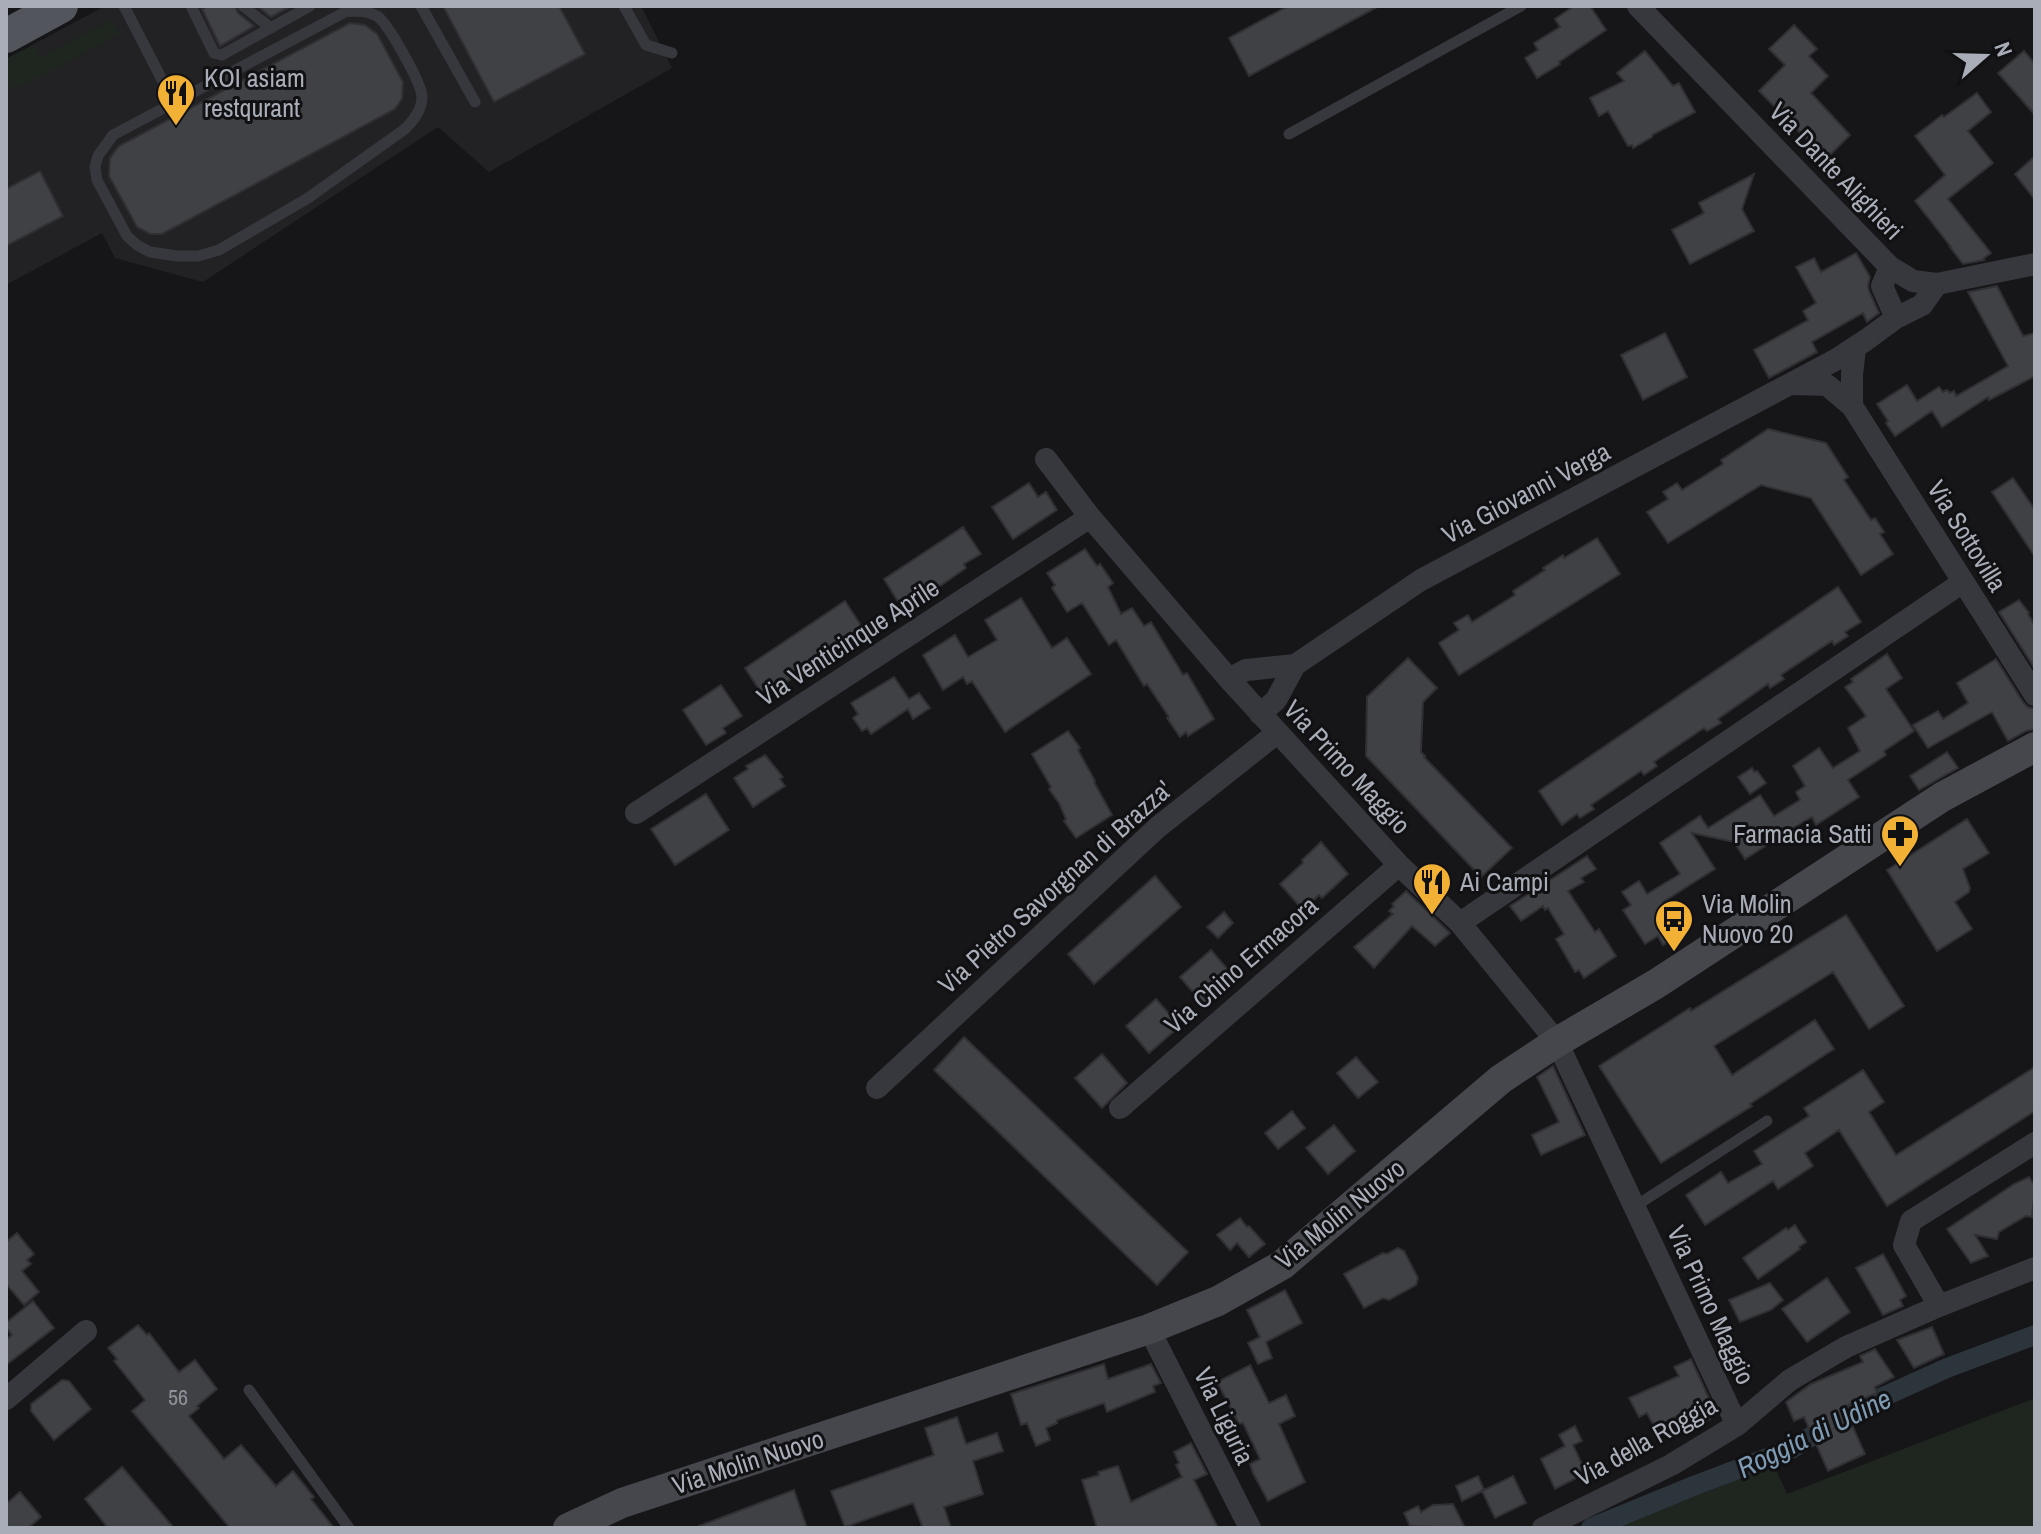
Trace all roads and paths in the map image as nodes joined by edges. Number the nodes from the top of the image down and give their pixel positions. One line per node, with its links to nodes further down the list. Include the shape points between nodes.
1 (61, 6): 11 (main road)
2 (124, 6): 14 (lane)
3 (191, 6): 10 (lane, via 214,53 222,55)
4 (243, 6): 10 (lane)
5 (310, 6): 10 (lane)
6 (421, 6): 13 (lane)
7 (624, 6): 12 (lane, via 646,45)
8 (1521, 6): 15 (lane)
9 (1638, 6): 17 (street, Via Dante Alighieri)
10 (271, 28)
11 (6, 36)
12 (672, 53)
13 (475, 102)
14 (174, 103): 14 (lane, via 113,135 98,156 97,180 137,245 150,252 198,256 219,250 308,198 393,137 416,118 422,93 383,20 347,11)
15 (1289, 134)
16 (2035, 264): 18 (street, Via Dante Alighieri)
17 (1890, 267): 18 (street, Via Dante Alighieri, via 1913,281); 19 (street, via 1882,286)
18 (1937, 284): 19 (street, via 1922,305)
19 (1896, 318): 20 (street)
20 (1855, 348): 21 (street); 22 (street)
21 (1791, 384): 22 (street, Via Sottovilla, via 1827,385); 26 (street, Via Giovanni Verga, via 1421,580)
22 (1852, 406): 25 (street, Via Sottovilla)
23 (1046, 459): 24 (street, Via Primo Maggio)
24 (1090, 517): 27 (street, Via Primo Maggio); 32 (street, Via Venticinque Aprile)
25 (1963, 582): 28 (street, Via Sottovilla); 34 (street)
26 (1295, 665): 27 (street, Via Giovanni Verga, via 1246,670); 29 (street, Via Giovanni Verga, via 1276,700)
27 (1229, 679): 29 (street, Via Primo Maggio)
28 (2035, 695)
29 (1260, 714): 30 (street, Via Primo Maggio)
30 (1277, 733): 33 (street, Via Primo Maggio); 36 (street, Via Pietro Savorgnan di Brazza', via 1158,827)
31 (2035, 747): 35 (main road, Via Molin Nuovo, via 1942,797 1656,984)
32 (636, 813)
33 (1399, 865): 34 (street, Via Primo Maggio); 37 (street, Via Chino Ermacora)
34 (1460, 923): 35 (street, Via Primo Maggio)
35 (1557, 1042): 40 (street, Via Primo Maggio); 43 (main road, Via Molin Nuovo, via 1501,1079 1282,1265 1218,1301)
36 (877, 1088)
37 (1120, 1108)
38 (1767, 1121): 40 (lane)
39 (2035, 1143): 42 (street, via 1911,1221 1904,1245)
40 (1634, 1207): 47 (street, Via Primo Maggio)
41 (2035, 1268): 42 (street, Via della Roggia)
42 (1939, 1306): 47 (street, Via della Roggia, via 1846,1347 1790,1380)
43 (1149, 1329): 49 (main road, Via Molin Nuovo, via 622,1503); 50 (street, Via Liguria)
44 (86, 1331): 46 (street)
45 (249, 1390): 48 (lane)
46 (6, 1399)
47 (1737, 1425): 51 (street, Via della Roggia, via 1671,1465)
48 (349, 1528)
49 (568, 1528)
50 (1250, 1528)
51 (1543, 1528)

